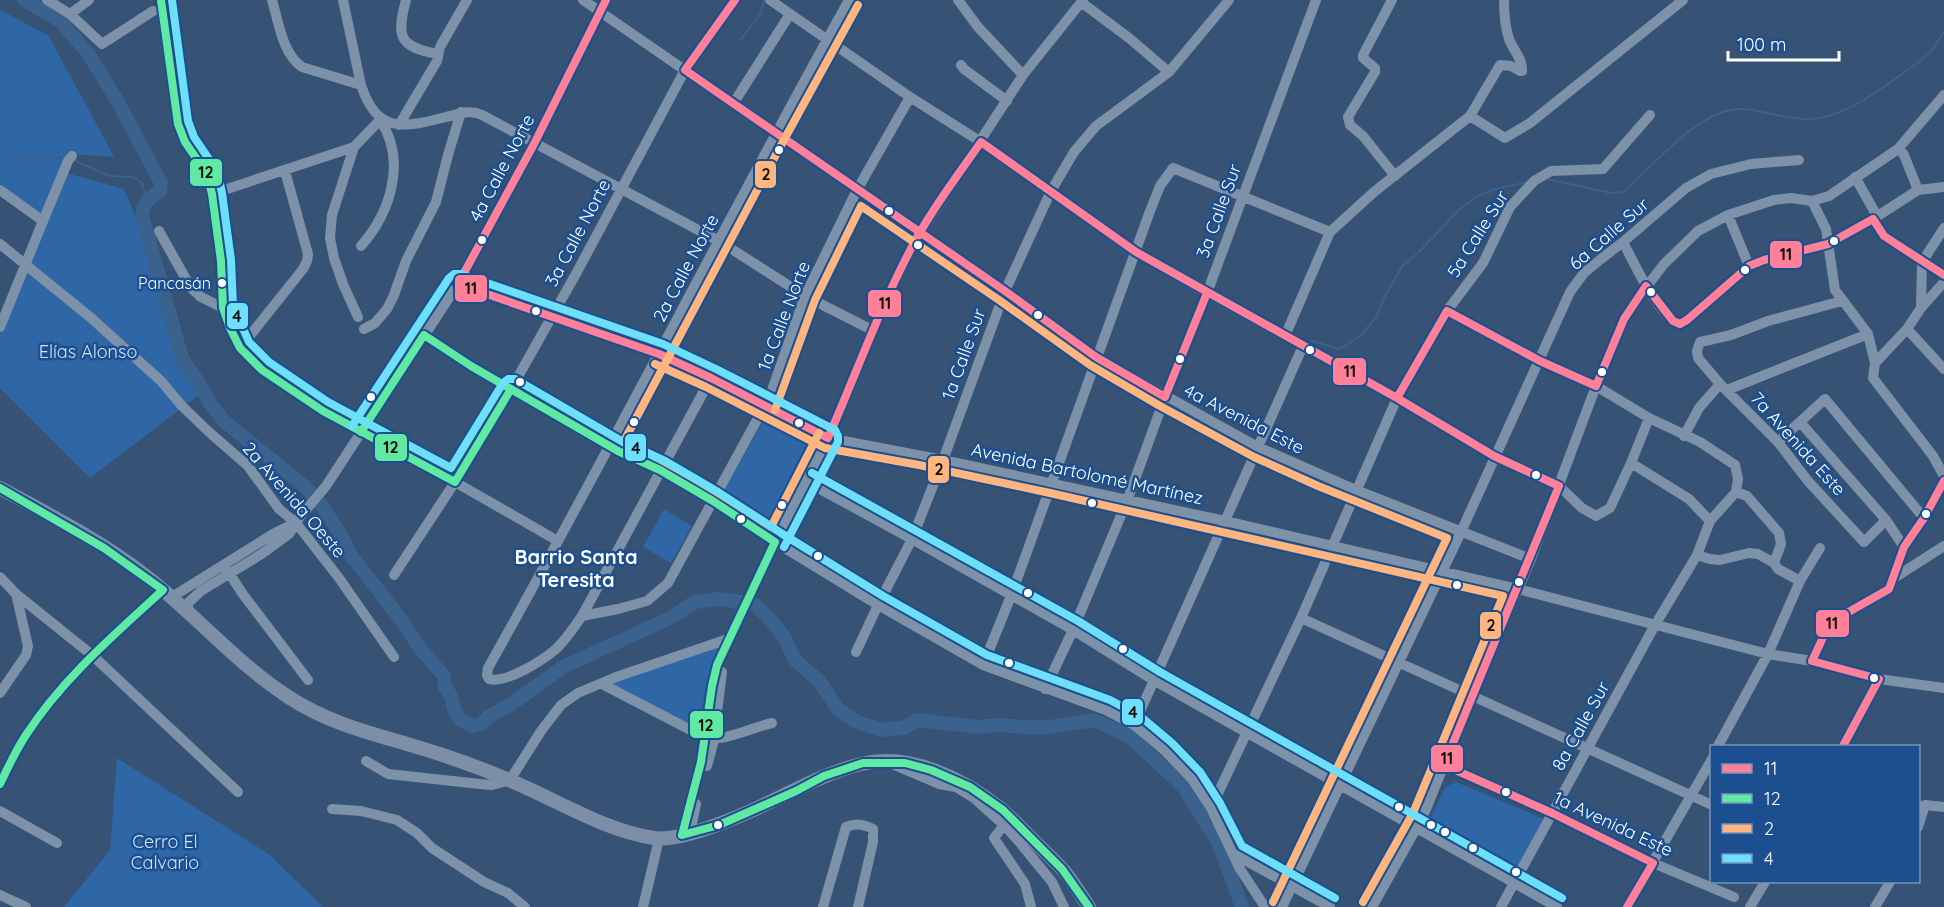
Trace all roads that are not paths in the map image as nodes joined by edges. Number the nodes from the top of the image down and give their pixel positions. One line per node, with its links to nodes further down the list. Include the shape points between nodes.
1 (47, 0): 22 (street)
2 (89, 0): 22 (street)
3 (161, 0): 56 (street, via 178,124 207,174)
4 (272, 0): 30 (street, via 287,51 294,61)
5 (343, 0): 30 (street)
6 (406, 0): 25 (street, via 400,31 406,42 418,51)
7 (583, 0): 21 (street, 4a Avenida Este)
8 (606, 0): 21 (street, 4a Calle Norte)
9 (735, 0): 27 (street, 3a Calle Norte)
10 (770, 0): 23 (street)
11 (849, 0): 24 (street, 2a Calle Norte)
12 (958, 0): 29 (street)
13 (1229, 0): 28 (street, 1a Calle Sur)
14 (1316, 0): 57 (street, 3a Calle Sur)
15 (1392, 0): 48 (street, via 1363,55 1375,72 1348,117 1350,125)
16 (1504, 0): 37 (street, via 1509,39 1522,63 1522,71 1500,65)
17 (1683, 0): 37 (street, via 1530,123 1505,138)
18 (1082, 1): 28 (street); 29 (street)
19 (464, 5): 25 (street)
20 (153, 11): 22 (street, via 102,44)
21 (600, 11): 27 (street, 4a Avenida Este); 42 (street, 4a Calle Norte)
22 (70, 14)
23 (790, 14): 24 (street); 34 (street)
24 (826, 41): 32 (street); 40 (street, 2a Calle Norte)
25 (438, 54): 39 (street)
26 (961, 65): 33 (street)
27 (685, 70): 34 (street, 4a Avenida Este); 51 (street, 3a Calle Norte)
28 (1169, 72): 54 (street, 1a Calle Sur, via 1096,126 1074,152)
29 (1023, 75): 33 (street)
30 (361, 85): 38 (street, via 365,99)
31 (1944, 95): 44 (street)
32 (910, 97): 41 (street); 53 (street, 1a Calle Norte)
33 (1007, 101): 41 (street)
34 (733, 104): 40 (street, 4a Avenida Este)
35 (461, 112): 39 (street); 42 (street, via 473,111); 89 (street, via 436,202 387,309)
36 (1650, 115): 85 (street, 5a Calle Sur, via 1603,169 1551,171 1534,181 1510,207 1483,263)
37 (1470, 116): 48 (street)
38 (380, 120): 39 (street); 43 (street); 70 (street, via 390,134 392,184 381,220)
39 (399, 126)
40 (776, 133): 53 (street, 4a Avenida Este); 66 (street, 2a Calle Norte)
41 (981, 142): 54 (street); 65 (street)
42 (534, 144): 51 (street); 77 (street, 4a Calle Norte)
43 (354, 147): 47 (street); 87 (street, via 332,215 330,238 343,284)
44 (1899, 148): 49 (street); 55 (street)
45 (70, 159): 61 (street)
46 (1799, 160): 67 (street, 6a Calle Sur, via 1750,164 1711,174 1686,188)
47 (285, 171): 56 (street); 96 (street, via 307,261)
48 (1395, 176): 64 (street)
49 (1855, 177): 58 (street, via 1829,196); 60 (street)
50 (1944, 187): 55 (street)
51 (621, 188): 66 (street); 86 (street, 3a Calle Norte)
52 (0, 190): 61 (street)
53 (858, 190): 65 (street, 4a Avenida Este); 81 (street, 1a Calle Norte)
54 (1051, 191): 71 (street); 79 (street, 1a Calle Sur)
55 (1915, 192): 60 (street)
56 (212, 194): 83 (street)
57 (1243, 196): 64 (street); 71 (street, via 1173,168 1160,186); 80 (street, 3a Calle Sur)
58 (1812, 201): 59 (street, via 1774,200); 69 (street, via 1826,229)
59 (1728, 215): 74 (street); 78 (street, via 1698,231)
60 (1875, 218): 69 (street); 72 (street, via 1884,236)
61 (43, 221): 73 (street)
62 (1944, 228): 72 (street)
63 (159, 231): 83 (street, via 191,288)
64 (1330, 232): 94 (street)
65 (920, 233): 79 (street, 4a Avenida Este); 91 (street)
66 (719, 241): 81 (street); 97 (street, 2a Calle Norte)
67 (1623, 242): 78 (street); 99 (street, 6a Calle Sur, via 1584,273 1570,292)
68 (0, 244): 73 (street, 2a Avenida Oeste)
69 (1828, 244): 74 (street); 82 (street, via 1835,290)
70 (361, 246)
71 (1136, 252): 80 (street); 98 (street)
72 (1922, 262): 75 (street); 84 (street)
73 (25, 265): 88 (street); 133 (street, 2a Avenida Oeste, via 161,381 189,413 248,466 279,509)
74 (1749, 266): 78 (street, via 1680,324 1673,321)
75 (1944, 275)
76 (1944, 282): 84 (street)
77 (458, 284): 86 (street, Avenida Bartolomé Martínez); 93 (street, 4a Calle Norte)
78 (1646, 286): 103 (street, via 1624,319)
79 (1005, 291): 98 (street, 4a Avenida Este); 118 (street, 1a Calle Sur)
80 (1207, 293): 94 (street); 106 (street, 3a Calle Sur)
81 (805, 296): 91 (street); 108 (street, 1a Calle Norte)
82 (1842, 301): 92 (street); 104 (street, 7a Avenida Este, via 1700,342 1698,358)
83 (223, 308): 96 (street)
84 (1921, 308): 90 (street)
85 (1447, 311): 99 (street); 107 (street, 5a Calle Sur)
86 (551, 316): 97 (street, Avenida Bartolomé Martínez); 105 (street, 3a Calle Norte)
87 (358, 317)
88 (0, 327)
89 (364, 329)
90 (1907, 329): 100 (street); 101 (street)
91 (872, 330): 113 (street)
92 (1868, 334): 100 (street); 104 (street)
93 (424, 335): 105 (street); 111 (street, 4a Calle Norte)
94 (1285, 336): 95 (street)
95 (1303, 346): 107 (street); 116 (street)
96 (240, 348): 111 (street, via 286,388)
97 (659, 354): 102 (street, Avenida Bartolomé Martínez); 115 (street, 2a Calle Norte)
98 (1096, 357): 106 (street, 4a Avenida Este); 124 (street)
99 (1540, 361): 103 (street); 117 (street, 6a Calle Sur)
100 (1875, 363): 121 (street, via 1873,378 1933,456)
101 (1944, 369)
102 (711, 378): 108 (street, Avenida Bartolomé Martínez); 120 (street)
103 (1596, 386): 109 (street); 125 (street)
104 (1723, 387): 112 (street, via 1700,408); 114 (street, 7a Avenida Este)
105 (511, 389): 115 (street); 122 (street, 3a Calle Norte)
106 (1165, 396): 116 (street, 4a Avenida Este); 130 (street, 3a Calle Sur)
107 (1397, 398): 117 (street); 127 (street, 5a Calle Sur)
108 (765, 406): 113 (street, Avenida Bartolomé Martínez); 129 (street, 1a Calle Norte)
109 (1649, 418): 112 (street); 119 (street)
110 (1800, 422): 114 (street); 131 (street, via 1825,399); 132 (street)
111 (362, 432): 122 (street); 133 (street, 4a Calle Norte)
112 (1684, 436): 128 (street, via 1735,465)
113 (828, 438): 118 (street, Avenida Bartolomé Martínez); 123 (street)
114 (1778, 442): 132 (street, 7a Avenida Este, via 1864,542)
115 (610, 446): 120 (street); 138 (street, 2a Calle Norte)
116 (1258, 447): 127 (street, 4a Avenida Este); 134 (street)
117 (1494, 456): 125 (street); 136 (street, 6a Calle Sur)
118 (944, 460): 124 (street, Avenida Bartolomé Martínez); 137 (street, 1a Calle Sur)
119 (1631, 463): 125 (street, via 1610,508 1596,516); 135 (street, via 1689,499)
120 (660, 470): 129 (street); 159 (street)
121 (1944, 478): 131 (street)
122 (454, 482): 138 (street); 149 (street, 3a Calle Norte)
123 (807, 482): 137 (street); 139 (street)
124 (1052, 483): 130 (street, Avenida Bartolomé Martínez); 156 (street)
125 (1559, 486): 145 (street)
126 (0, 488): 155 (main road, via 100,544)
127 (1356, 490): 136 (street, 4a Avenida Este); 140 (street, 5a Calle Sur)
128 (1736, 492): 135 (street); 146 (street, via 1747,496 1779,533 1781,544)
129 (713, 501): 139 (street); 159 (street, 1a Calle Norte, via 668,583 647,601)
130 (1127, 501): 134 (street, Avenida Bartolomé Martínez); 162 (street, 3a Calle Sur)
131 (1924, 518): 142 (street)
132 (1886, 520): 142 (street)
133 (298, 521): 147 (street, 4a Calle Norte, via 280,541); 167 (street, 2a Avenida Oeste)
134 (1225, 521): 140 (street, Avenida Bartolomé Martínez); 173 (street)
135 (1710, 521): 144 (street, 8a Calle Sur)
136 (1461, 532): 145 (street, 4a Avenida Este); 148 (street, 6a Calle Sur)
137 (912, 539): 156 (street); 157 (street, 1a Calle Sur)
138 (558, 541): 159 (street, 2a Calle Norte, via 488,668 489,679 503,679 534,664 557,648)
139 (776, 542): 157 (street); 163 (street)
140 (1332, 546): 148 (street, Avenida Bartolomé Martínez); 160 (street, 5a Calle Sur)
141 (1944, 546): 151 (street)
142 (1904, 547): 151 (street)
143 (1821, 548): 152 (street)
144 (1697, 555): 146 (street, via 1720,560 1749,553); 161 (street, 8a Calle Sur)
145 (1531, 559): 153 (street)
146 (1774, 563): 152 (street)
147 (228, 569): 155 (street, 4a Calle Norte); 158 (street, 4a Calle Norte, via 191,599); 172 (street)
148 (1442, 572): 153 (street, Avenida Bartolomé Martínez); 169 (street, 6a Calle Sur)
149 (394, 575)
150 (0, 577): 154 (street)
151 (1894, 578): 168 (street, via 1889,589 1838,618 1827,629)
152 (1800, 581): 165 (street)
153 (1518, 589): 161 (street, Avenida Bartolomé Martínez); 178 (street)
154 (16, 594): 166 (street); 177 (street, via 28,646)
155 (167, 594): 158 (main road); 166 (street, 4a Calle Norte)
156 (1011, 596): 162 (street); 170 (street)
157 (878, 605): 164 (street, 1a Calle Sur); 170 (street)
158 (188, 611): 190 (main road, via 271,685 314,712 349,728)
159 (582, 616)
160 (1300, 618): 169 (street); 181 (street, 5a Calle Sur)
161 (1655, 625): 165 (street, Avenida Bartolomé Martínez); 185 (street, 8a Calle Sur)
162 (1073, 630): 173 (street); 176 (street, 3a Calle Sur)
163 (728, 639): 174 (street); 182 (street)
164 (856, 652)
165 (1768, 654): 168 (street, Avenida Bartolomé Martínez); 183 (street)
166 (92, 655): 191 (street, 4a Calle Norte, via 24,736); 193 (street)
167 (394, 657)
168 (1812, 661): 171 (street)
169 (1399, 662): 178 (street); 192 (street, 6a Calle Sur)
170 (983, 665): 176 (street)
171 (1879, 679): 175 (street); 184 (street)
172 (308, 680)
173 (1155, 681): 180 (street); 181 (street)
174 (602, 684): 182 (street); 190 (street, via 561,705)
175 (1944, 688)
176 (1045, 689): 180 (street)
177 (0, 693)
178 (1472, 695): 185 (street); 189 (street)
179 (772, 723): 182 (street, via 724,739)
180 (1134, 725): 199 (street, via 1192,779)
181 (1247, 732): 192 (street); 199 (street, 5a Calle Sur)
182 (709, 739): 204 (street, via 686,815)
183 (1719, 745)
184 (1844, 745)
185 (1588, 748): 194 (street); 201 (street, 8a Calle Sur)
186 (366, 761): 190 (street, via 388,774 402,776 492,785)
187 (886, 762): 202 (street, via 956,788 974,798); 204 (main road, via 863,763 824,776 719,825); 224 (main road, via 931,770 970,787 1003,810 1062,869)
188 (1710, 763): 194 (street)
189 (1444, 765): 201 (street, 1a Avenida Este); 203 (street)
190 (510, 780): 205 (main road, via 614,829)
191 (0, 784)
192 (1340, 785): 203 (street); 212 (street, 6a Calle Sur)
193 (238, 792)
194 (1692, 796): 195 (street); 208 (street)
195 (1710, 804)
196 (1922, 807): 197 (street)
197 (1944, 807)
198 (332, 808): 218 (street, via 397,820 432,848)
199 (1211, 808): 207 (street)
200 (0, 811): 206 (street)
201 (1552, 813): 208 (street, 1a Avenida Este); 209 (street, 8a Calle Sur)
202 (1004, 825): 222 (street, via 994,838 1025,884); 223 (street, via 1052,882)
203 (1417, 827): 209 (street); 228 (street)
204 (686, 834): 205 (main road)
205 (659, 839): 219 (street)
206 (57, 843)
207 (1234, 854): 212 (street); 225 (street)
208 (1653, 862): 214 (street, 1a Avenida Este); 231 (street)
209 (1514, 882): 229 (street, 8a Calle Sur); 230 (street)
210 (1765, 883): 215 (street)
211 (1890, 883): 216 (street)
212 (1293, 885): 226 (street, 6a Calle Sur); 227 (street)
213 (0, 895): 217 (street)
214 (1734, 897)
215 (1754, 905)
216 (1878, 906)
217 (26, 907)
218 (525, 907)
219 (643, 907)
220 (823, 907): 221 (street, via 846,827 853,824 873,829)
221 (858, 907)
222 (1031, 907)
223 (1064, 907)
224 (1089, 907)
225 (1265, 907)
226 (1282, 907)
227 (1330, 907)
228 (1372, 907)
229 (1501, 907)
230 (1557, 907)
231 (1627, 907)

